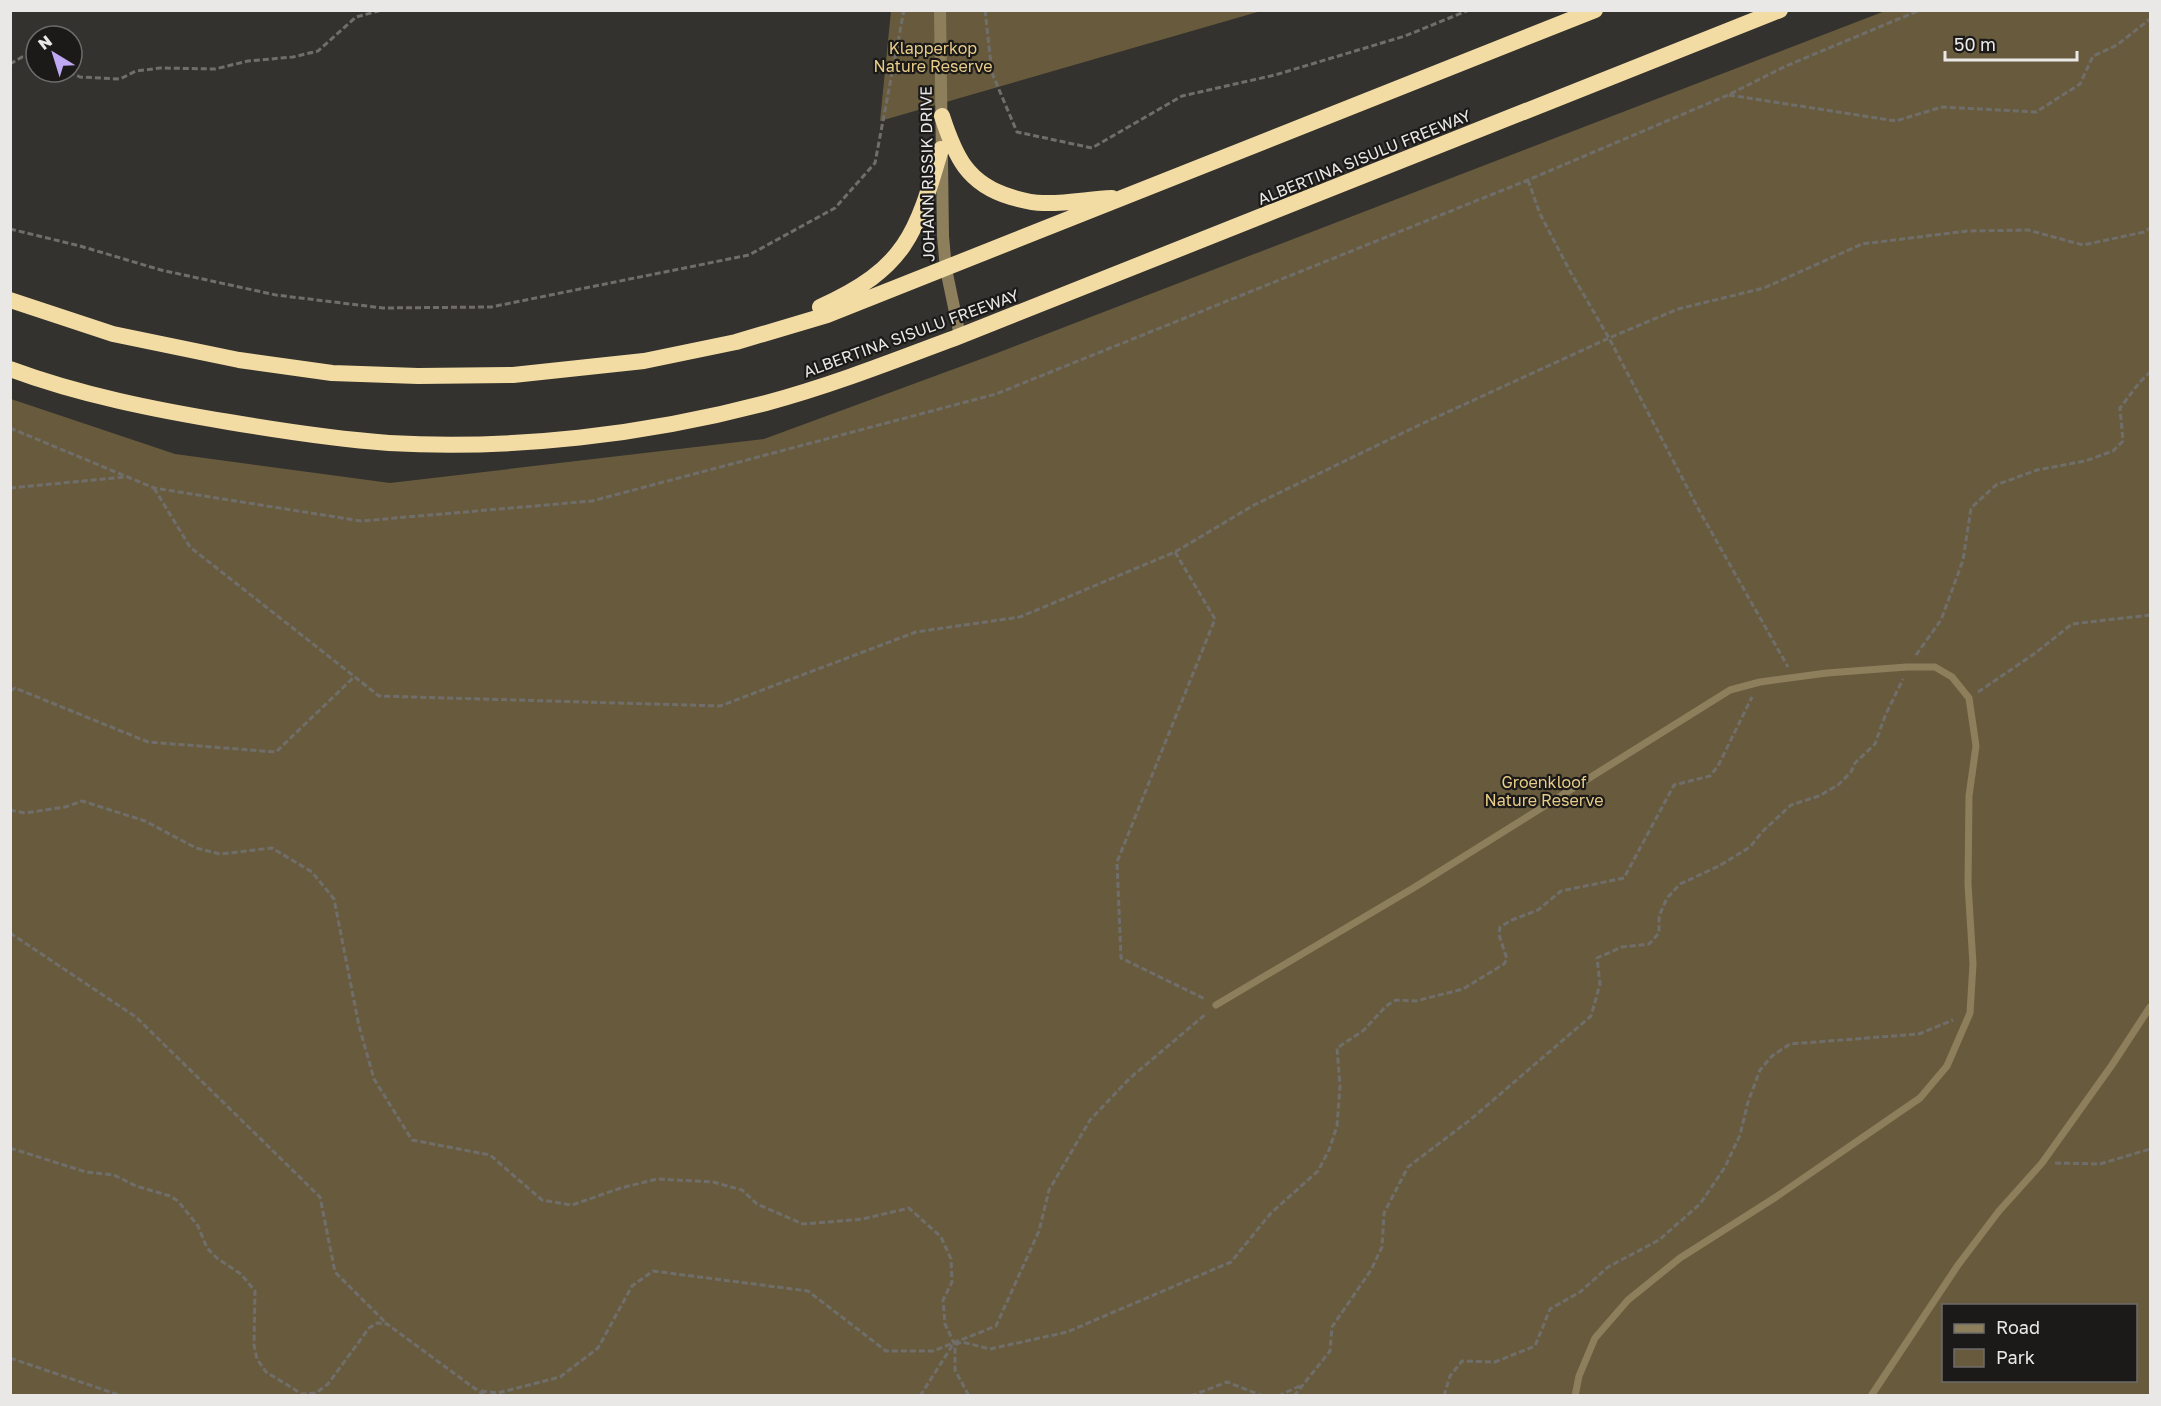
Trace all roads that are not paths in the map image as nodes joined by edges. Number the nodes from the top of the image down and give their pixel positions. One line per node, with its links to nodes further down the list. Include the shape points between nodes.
1 (940, 10): 4 (street, JOHANN RISSIK DRIVE)
2 (1595, 10): 6 (highway)
3 (1780, 10): 9 (highway, ALBERTINA SISULU FREEWAY)
4 (942, 116): 5 (street, JOHANN RISSIK DRIVE); 6 (highway, via 958,158 975,179 991,190 1041,203)
5 (941, 149): 7 (street, JOHANN RISSIK DRIVE); 10 (highway, via 913,232 879,274 822,307)
6 (1125, 198): 7 (highway)
7 (946, 269): 9 (street, JOHANN RISSIK DRIVE); 10 (highway, via 827,315)
8 (10, 300): 10 (highway, via 113,334 239,360 332,373 513,375 644,361)
9 (960, 336): 11 (highway, ALBERTINA SISULU FREEWAY, via 824,386 765,403 672,424 580,437 485,444 389,442 287,432 90,393)
10 (736, 342)
11 (10, 369)
12 (1216, 1005): 14 (lane, via 1415,887 1730,690 1827,673 1907,667 1935,668 1952,677 1969,698 1976,746 1969,796 1968,884 1973,964 1970,1013 1947,1066 1920,1098 1680,1258 1628,1300 1595,1338)
13 (2151, 1007): 15 (lane, via 2042,1163 1958,1265)
14 (1575, 1395)
15 (1871, 1395)

